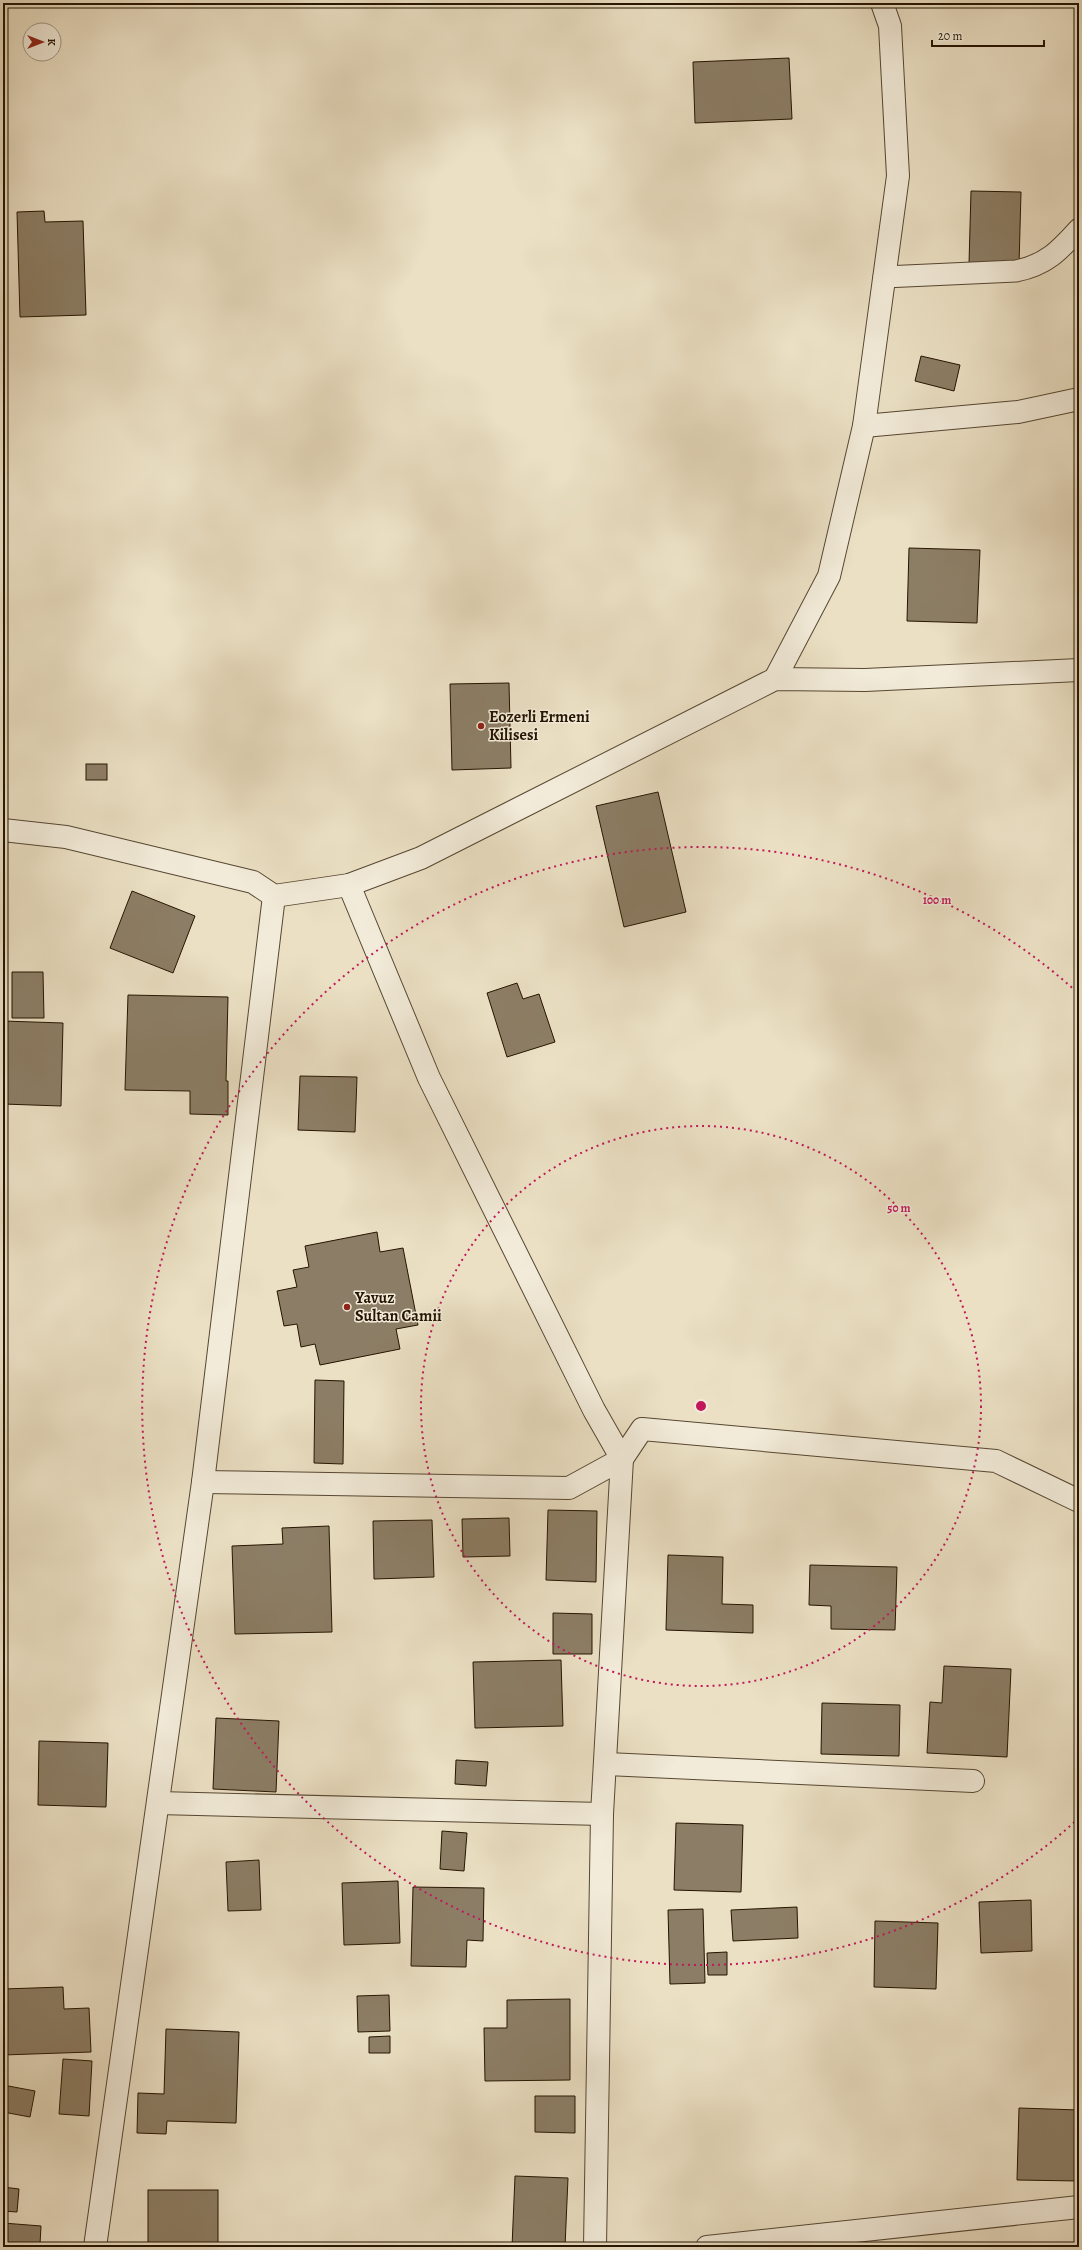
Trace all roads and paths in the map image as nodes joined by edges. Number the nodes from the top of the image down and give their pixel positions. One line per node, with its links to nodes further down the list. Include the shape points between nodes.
1 (882, 3): 3 (street, via 890,26 898,176)
2 (1079, 229): 3 (lane, via 1054,255 1027,269)
3 (884, 277): 5 (street)
4 (1079, 399): 5 (street, via 1018,412)
5 (864, 426): 7 (street, via 830,576)
6 (1079, 670): 7 (street, via 866,680)
7 (775, 679): 9 (street, via 421,858)
8 (3, 830): 10 (street, via 74,839 252,882)
9 (349, 885): 10 (street); 11 (street, via 429,1078 594,1410)
10 (274, 896): 12 (street)
11 (622, 1459): 12 (street, via 569,1488); 13 (street, via 642,1429 996,1461); 14 (street)
12 (203, 1482): 16 (street)
13 (1079, 1501)
14 (607, 1764): 15 (street); 17 (street)
15 (973, 1781)
16 (158, 1803): 17 (street); 19 (street)
17 (602, 1814): 20 (street)
18 (1079, 2207): 21 (street)
19 (95, 2247)
20 (595, 2247)
21 (707, 2247)

